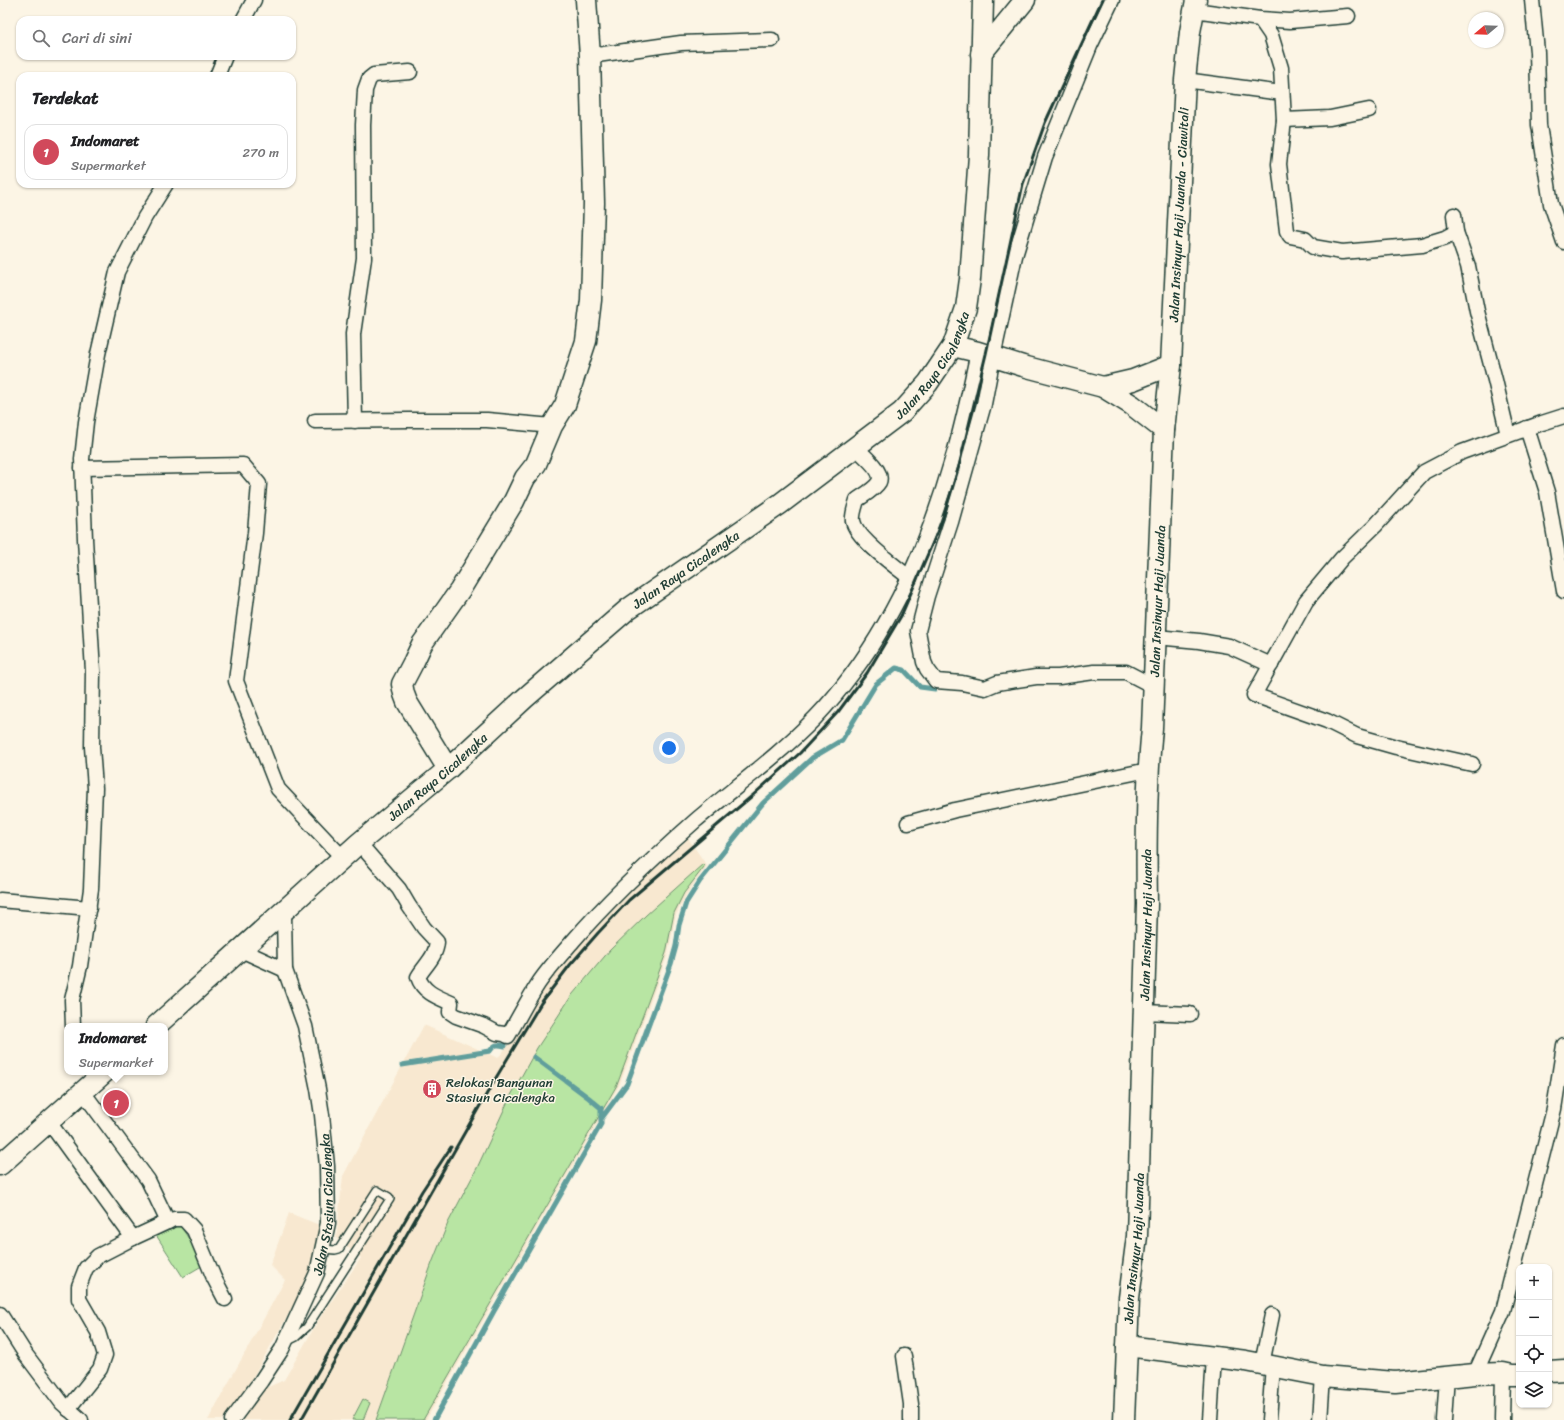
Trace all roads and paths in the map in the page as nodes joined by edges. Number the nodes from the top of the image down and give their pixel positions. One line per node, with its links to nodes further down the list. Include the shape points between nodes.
1 (254, 0): 8 (street)
2 (586, 0): 13 (main road)
3 (983, 0): 12 (main road, Jalan Raya Cicalengka)
4 (1025, 0): 12 (main road)
5 (1112, 0): 26 (street, via 1090,46 1045,157)
6 (1532, 0): 24 (street, via 1537,52 1539,125 1551,204)
7 (1195, 5): 10 (street); 17 (main road, Jalan Insinyur Haji Juanda - Ciawitali)
8 (245, 16)
9 (1348, 16): 10 (street, via 1290,21)
10 (1260, 19): 18 (street, via 1271,35 1275,47 1281,68)
11 (772, 40): 13 (street, via 681,43)
12 (981, 54): 25 (main road, Jalan Raya Cicalengka, via 979,155 970,279 966,308)
13 (590, 56): 32 (main road, via 594,203 591,300 586,341 577,372 565,405)
14 (224, 60): 15 (street)
15 (219, 72)
16 (410, 72): 31 (street, via 374,75 364,90 364,258 353,334)
17 (1185, 80): 18 (street); 27 (main road, Jalan Insinyur Haji Juanda - Ciawitali)
18 (1282, 93): 20 (street)
19 (1369, 110): 20 (street, via 1330,118)
20 (1284, 120): 23 (street, via 1279,164 1287,230 1290,236 1305,239 1314,247 1342,252 1422,245)
21 (163, 188): 37 (street, via 145,217 117,272 98,354 86,422)
22 (1454, 215): 23 (street)
23 (1456, 232): 35 (street, via 1468,266)
24 (1564, 242)
25 (953, 346): 26 (main road); 36 (main road, Jalan Raya Cicalengka, via 928,383 902,412)
26 (985, 354): 28 (main road); 38 (street, via 929,532); 42 (street, via 984,404 918,631 927,669 936,681 985,688 997,683 1036,677 1094,672 1126,672)
27 (1171, 365): 28 (main road, via 1133,380); 34 (main road, Jalan Insinyur Haji Juanda - Ciawitali)
28 (1103, 387): 34 (main road)
29 (1564, 416): 33 (street)
30 (315, 421): 31 (street)
31 (355, 421): 32 (street, via 487,420)
32 (552, 426): 44 (main road, via 536,464 525,478 514,502 460,590 422,644 402,684 407,702)
33 (1527, 428): 35 (street); 39 (street, via 1547,492)
34 (1164, 430): 40 (main road, Jalan Insinyur Haji Juanda)
35 (1508, 435): 41 (street, via 1462,452 1424,472 1342,558 1306,601)
36 (855, 447): 38 (street, via 875,466 880,478 878,483 857,500 853,521 876,552); 44 (main road, Jalan Raya Cicalengka, via 780,504 628,610 525,698)
37 (82, 468): 48 (street, via 243,465 259,484 236,681 278,789); 50 (street, via 93,671 92,747 95,788)
38 (910, 578): 47 (street, via 887,623 842,687 809,724 763,766 678,836 596,914 538,983 508,1036 456,1016 450,1012 451,1004 430,994 420,984 418,977 434,956 437,942 424,928 399,889)
39 (1564, 592)
40 (1156, 637): 41 (street, via 1229,646); 42 (main road, Jalan Insinyur Haji Juanda)
41 (1271, 665): 43 (street, via 1254,695 1327,721 1357,736)
42 (1154, 686): 45 (main road, Jalan Insinyur Haji Juanda)
43 (1472, 764)
44 (448, 769): 47 (main road, Jalan Raya Cicalengka)
45 (1148, 770): 46 (street, via 955,810); 54 (main road, Jalan Insinyur Haji Juanda)
46 (908, 823)
47 (359, 843): 48 (main road, Jalan Raya Cicalengka)
48 (343, 858): 51 (main road, Jalan Raya Cicalengka)
49 (0, 900): 50 (street)
50 (89, 908): 56 (street, via 72,1000)
51 (284, 913): 52 (main road, Jalan Raya Cicalengka); 53 (street, Jalan Stasiun Cicalengka)
52 (241, 950): 53 (street); 57 (main road, Jalan Raya Cicalengka)
53 (285, 970): 64 (street, Jalan Stasiun Cicalengka, via 304,1026 321,1108 328,1223)
54 (1144, 1012): 55 (street); 69 (main road, Jalan Insinyur Haji Juanda, via 1137,1236 1129,1298)
55 (1190, 1014)
56 (73, 1023)
57 (159, 1023)
58 (1564, 1046): 75 (street, via 1554,1109 1503,1311)
59 (92, 1080): 60 (main road); 62 (street, via 148,1180)
60 (49, 1122): 61 (main road); 63 (street)
61 (0, 1166)
62 (168, 1222): 63 (street); 65 (street, via 184,1219 194,1230)
63 (133, 1238): 79 (street, via 98,1256 86,1268 79,1286 79,1299 98,1332 105,1355 100,1369)
64 (323, 1249): 68 (street, Jalan Stasiun Cicalengka, via 317,1273); 68 (lane, via 339,1249 377,1190 389,1197 307,1327 296,1337)
65 (225, 1299)
66 (0, 1314): 79 (street, via 26,1355)
67 (1272, 1315): 72 (street)
68 (285, 1342): 81 (street, Jalan Stasiun Cicalengka, via 261,1381)
69 (1127, 1346): 71 (main road); 83 (main road, Jalan Insinyur Haji Juanda)
70 (904, 1356): 82 (street)
71 (1214, 1357): 72 (main road); 84 (street)
72 (1267, 1365): 77 (main road); 85 (street)
73 (1564, 1370): 74 (main road)
74 (1552, 1371)
75 (1475, 1374): 76 (main road); 78 (main road)
76 (1511, 1374): 88 (street)
77 (1323, 1376): 78 (main road, via 1395,1382); 86 (street)
78 (1447, 1376): 87 (street)
79 (68, 1409): 80 (street)
80 (81, 1420)
81 (232, 1420)
82 (911, 1420)
83 (1124, 1420)
84 (1210, 1420)
85 (1269, 1420)
86 (1320, 1420)
87 (1444, 1420)
88 (1502, 1420)

